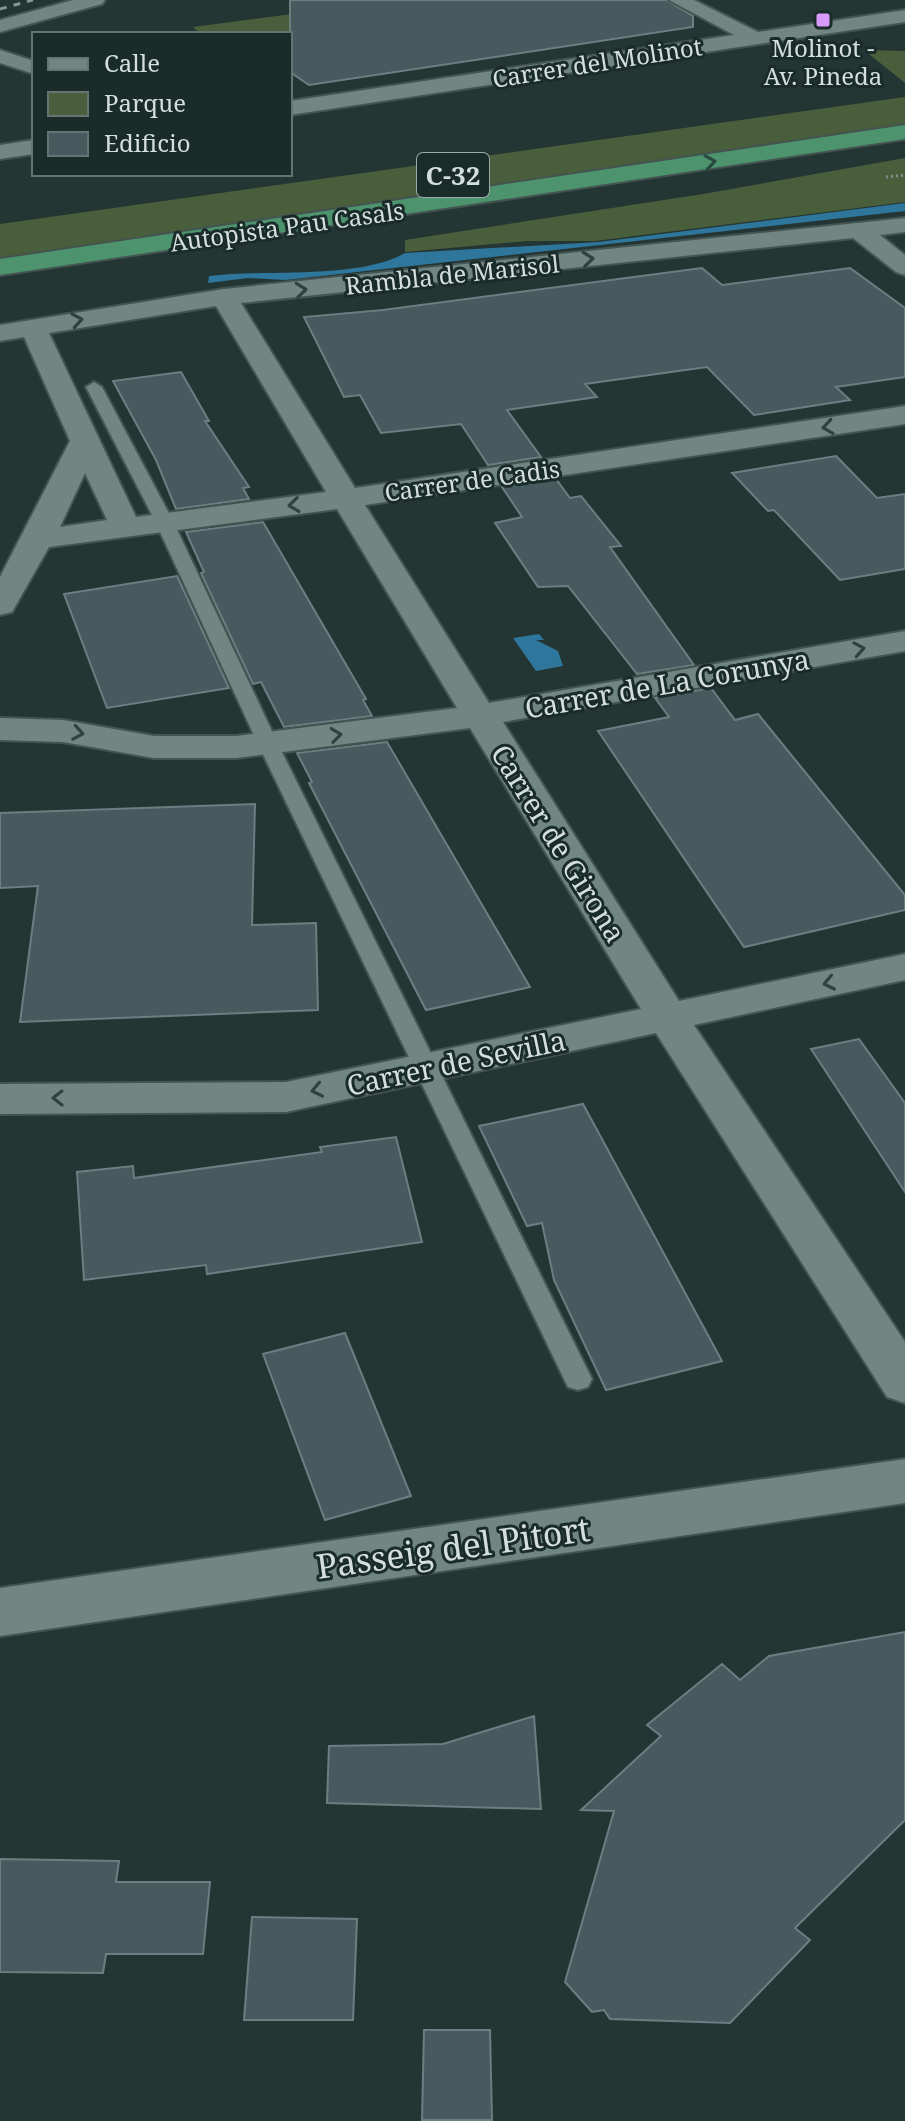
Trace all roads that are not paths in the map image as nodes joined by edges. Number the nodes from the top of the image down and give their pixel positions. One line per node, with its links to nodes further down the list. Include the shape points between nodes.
1 (95, 0): 4 (street)
2 (679, 0): 5 (street)
3 (905, 16): 5 (street, Carrer del Molinot)
4 (0, 26)
5 (755, 38): 8 (street, Carrer del Molinot)
6 (0, 56): 7 (street)
7 (32, 67)
8 (292, 108)
9 (905, 132): 12 (highway, Autopista Pau Casals / C-32, one-way to 9)
10 (32, 147): 11 (street)
11 (0, 152)
12 (633, 174): 15 (highway, Autopista Pau Casals / C-32); 17 (highway)
13 (905, 225): 14 (street, Rambla de Marisol)
14 (858, 230): 16 (street); 18 (street, Rambla de Marisol, one-way to 14)
15 (0, 267)
16 (905, 267)
17 (0, 283)
18 (224, 297): 19 (street, Rambla de Marisol, one-way to 18); 24 (street, Carrer de Girona)
19 (33, 327): 20 (street, Rambla de Marisol); 23 (street)
20 (0, 333)
21 (94, 387): 25 (lane)
22 (905, 415): 24 (street, Carrer de Cadis, one-way to 24)
23 (85, 441): 26 (street); 27 (street)
24 (344, 498): 25 (street, Carrer de Cadis, one-way to 25); 30 (street, Carrer de Girona)
25 (164, 521): 26 (street, Carrer de Cadis); 32 (lane)
26 (125, 526): 27 (street, Carrer de Cadis)
27 (38, 539): 28 (street)
28 (0, 605)
29 (905, 641): 30 (street, Carrer de La Corunya, one-way to 29)
30 (478, 716): 32 (street, Carrer de La Corunya, one-way to 30); 34 (street, Carrer de Girona)
31 (0, 729): 32 (street, Carrer de La Corunya, one-way to 32, via 63,731 154,747)
32 (268, 744): 35 (lane)
33 (905, 967): 34 (street, Carrer de Sevilla, one-way to 34)
34 (668, 1018): 35 (street, Carrer de Sevilla); 38 (street, Carrer de Girona)
35 (425, 1068): 36 (street, Carrer de Sevilla, one-way to 36, via 286,1097); 37 (lane)
36 (0, 1099)
37 (578, 1379)
38 (905, 1383)
39 (905, 1481): 40 (street, Passeig del Pitort)
40 (0, 1612)

